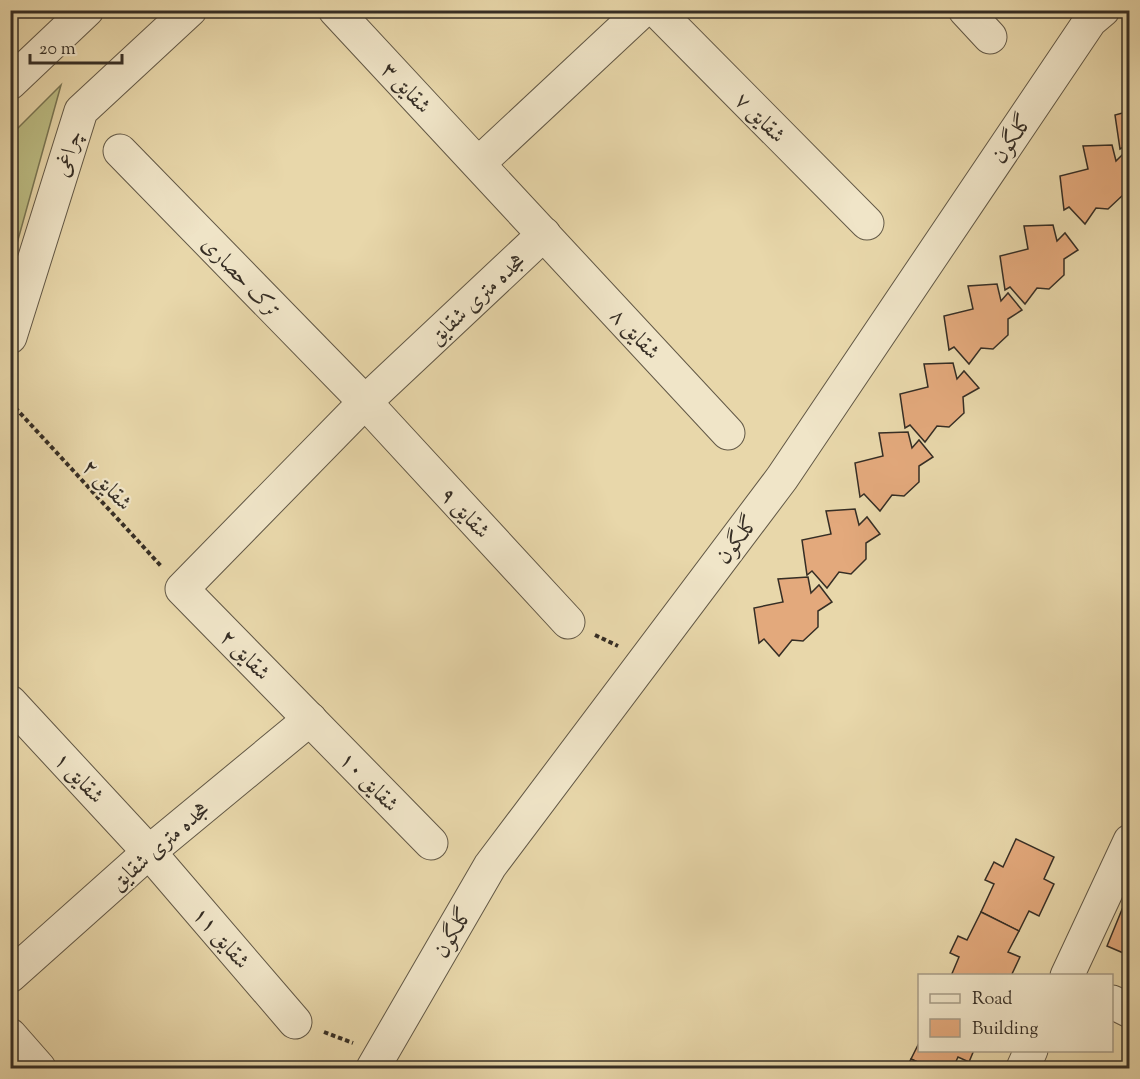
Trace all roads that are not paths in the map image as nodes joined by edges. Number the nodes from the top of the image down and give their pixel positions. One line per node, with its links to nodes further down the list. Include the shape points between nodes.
1 (190, 10): 14 (street, چراغی, via 81,111)
2 (334, 10): 11 (street, شقایق ۳)
3 (643, 10): 11 (street)
4 (656, 10): 12 (street, شقایق ۷)
5 (965, 10): 8 (street)
6 (1103, 10): 31 (street, گلگون, via 1090,21 782,478 490,866)
7 (73, 14): 9 (street)
8 (990, 37)
9 (10, 83)
10 (120, 151): 15 (street, ترک حصاری)
11 (479, 163): 13 (street, هجده متری شقایق)
12 (867, 223)
13 (544, 234): 15 (street, هجده متری شقایق); 16 (street, شقایق ۸)
14 (10, 337)
15 (365, 402): 17 (street, هجده متری شقایق); 18 (street, شقایق ۹)
16 (728, 433)
17 (182, 589): 20 (street, ۲ شقایق)
18 (568, 622)
19 (10, 702): 23 (street, شقایق ۱)
20 (310, 719): 22 (street, شقایق ۱۰); 23 (street, هجده متری شقایق)
21 (1130, 841): 24 (street)
22 (431, 843)
23 (149, 852): 25 (street, هجده متری شقایق); 28 (street, شقایق ۱۱)
24 (1067, 974)
25 (10, 976)
26 (1113, 1002): 27 (street)
27 (1130, 1011)
28 (296, 1022)
29 (10, 1035): 32 (street)
30 (1030, 1052): 33 (street)
31 (377, 1061)
32 (39, 1068)
33 (1023, 1068)

